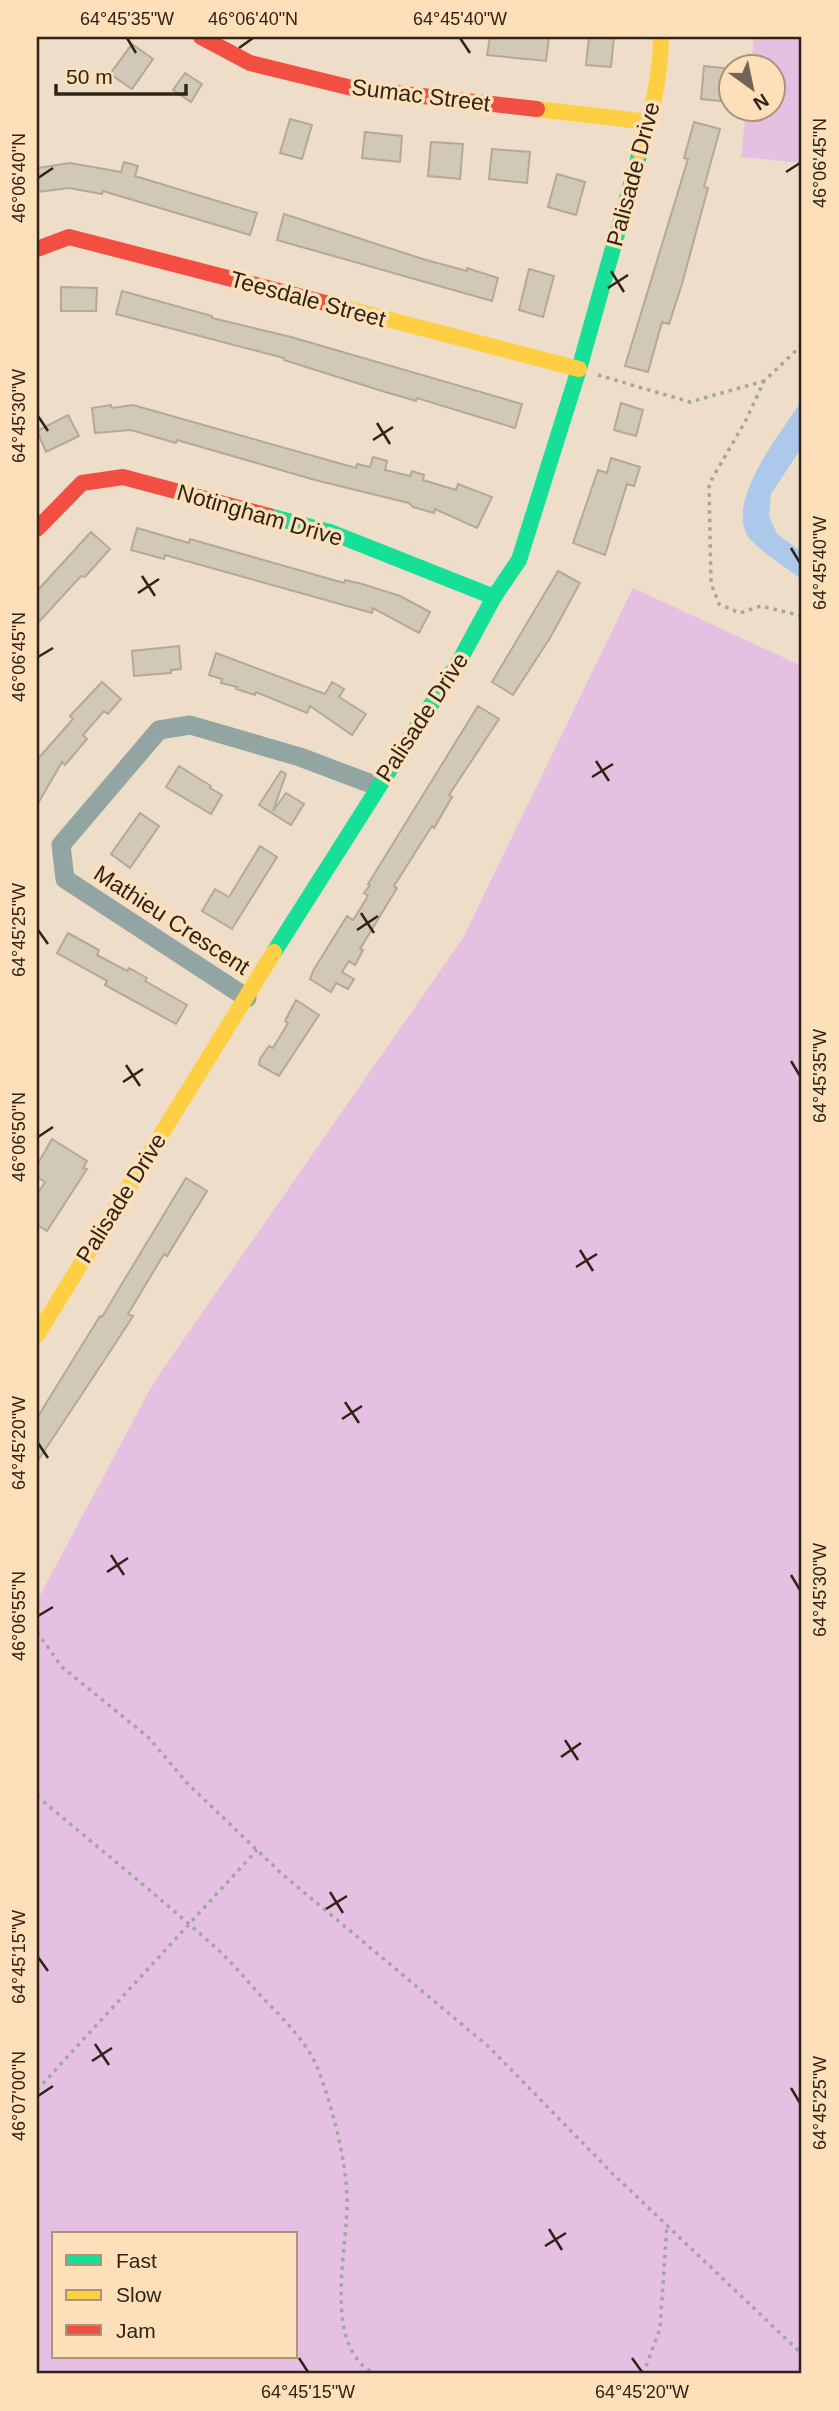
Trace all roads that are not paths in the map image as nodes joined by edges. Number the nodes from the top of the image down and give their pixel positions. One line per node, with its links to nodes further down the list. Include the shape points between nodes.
1 (201, 37): 3 (street, Sumac Street, via 250,63 352,88)
2 (661, 37): 3 (street, Palisade Drive)
3 (649, 122): 5 (street, Palisade Drive)
4 (37, 249): 5 (street, Teesdale Street, via 69,237)
5 (579, 369): 7 (street, Palisade Drive, via 519,560)
6 (37, 529): 7 (street, Notingham Drive, via 82,483 123,477 330,532)
7 (494, 597): 8 (street, Palisade Drive, via 462,656)
8 (377, 786): 9 (street, Palisade Drive); 9 (street, Mathieu Crescent, via 300,757 180,726 159,730 61,845 65,879)
9 (247, 998): 10 (street, Palisade Drive)
10 (37, 1335)

